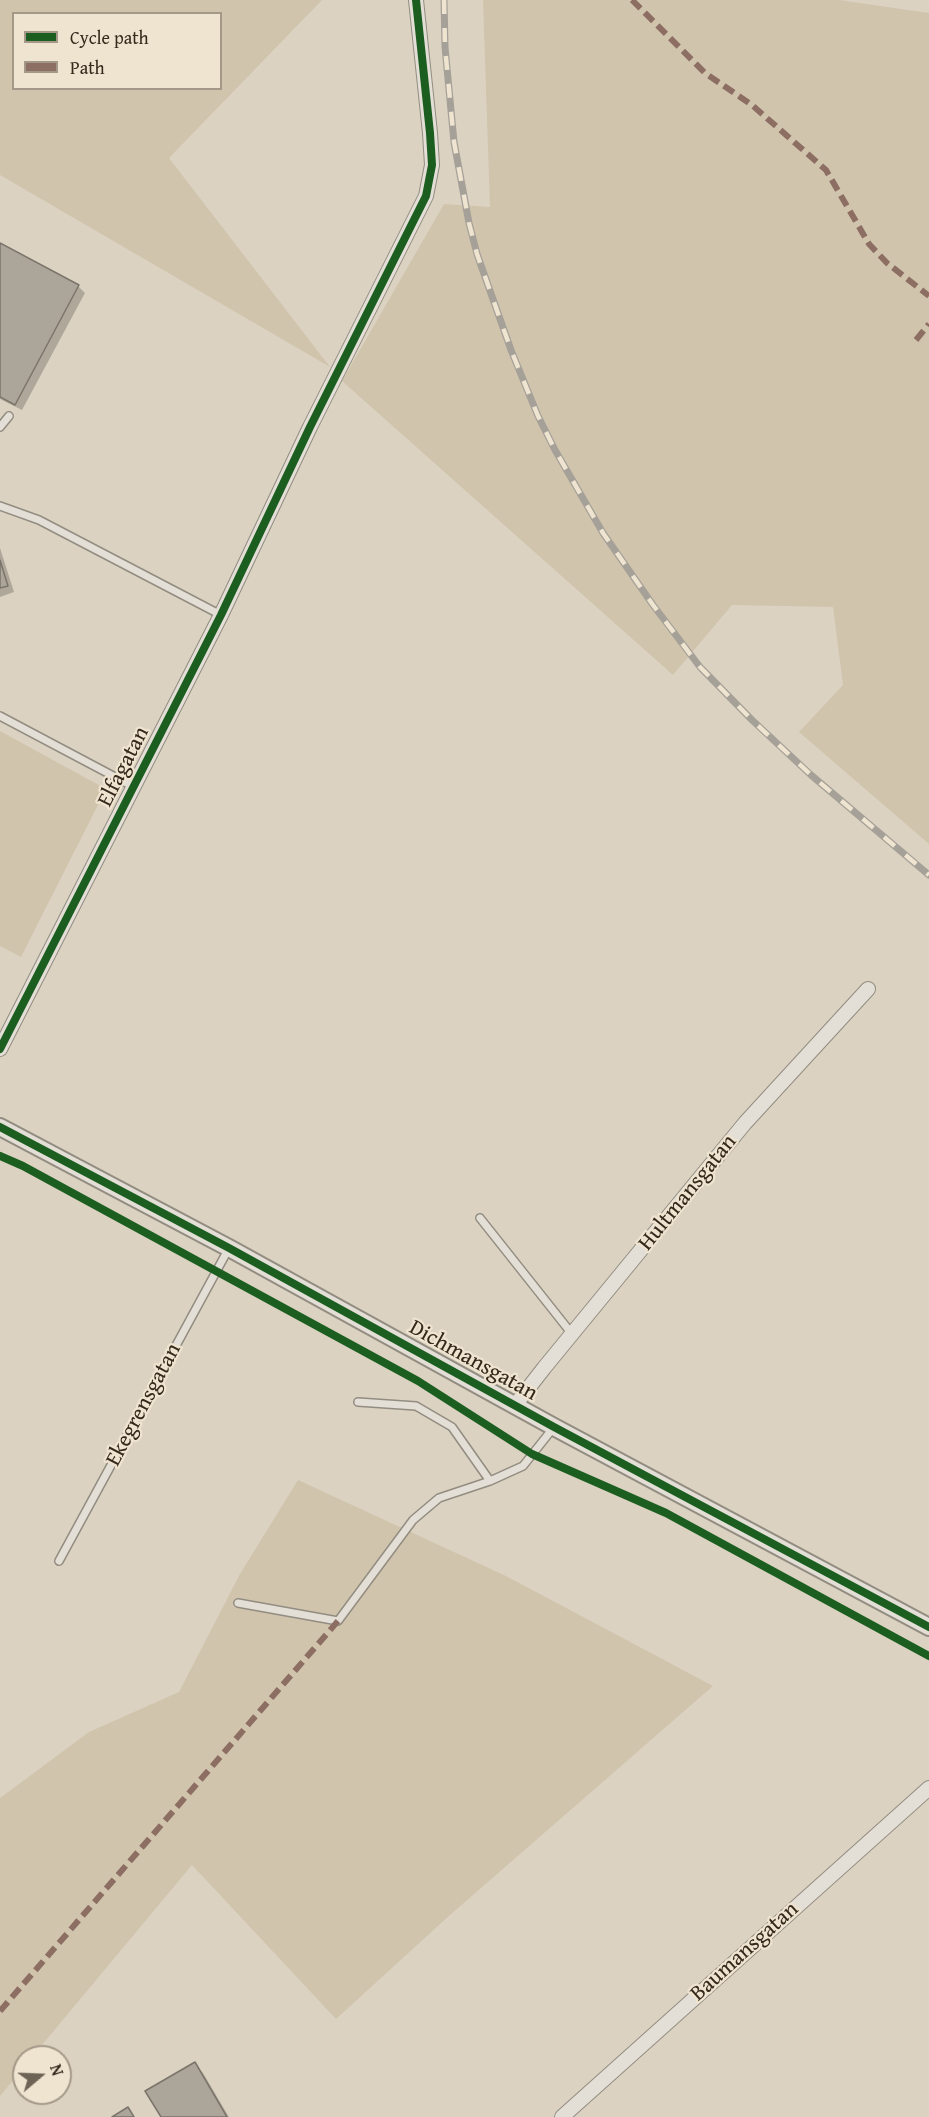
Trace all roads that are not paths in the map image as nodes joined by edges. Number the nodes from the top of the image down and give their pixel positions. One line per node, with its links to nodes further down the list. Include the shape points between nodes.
1 (416, 0): 5 (street, Elfagatan, via 432,165 426,196 310,426)
2 (9, 416): 3 (lane)
3 (0, 427)
4 (0, 506): 5 (lane, via 39,520)
5 (221, 615): 7 (street, Elfagatan)
6 (0, 716): 7 (lane)
7 (134, 787): 9 (street, Elfagatan)
8 (868, 989): 13 (street, Hultmansgatan, via 745,1123)
9 (0, 1049)
10 (0, 1127): 12 (street, Dichmansgatan)
11 (480, 1218): 13 (lane)
12 (229, 1248): 15 (street, Dichmansgatan); 18 (lane, Ekegrensgatan)
13 (572, 1334): 15 (street, Hultmansgatan)
14 (358, 1402): 17 (lane, via 416,1406 452,1427)
15 (516, 1404): 16 (street, Dichmansgatan)
16 (554, 1426): 17 (lane, via 523,1466); 20 (street, Dichmansgatan)
17 (490, 1481): 19 (lane, via 439,1498 413,1520 338,1621)
18 (59, 1562)
19 (238, 1603)
20 (929, 1626)
21 (929, 1788): 22 (street, Baumansgatan)
22 (562, 2117)

